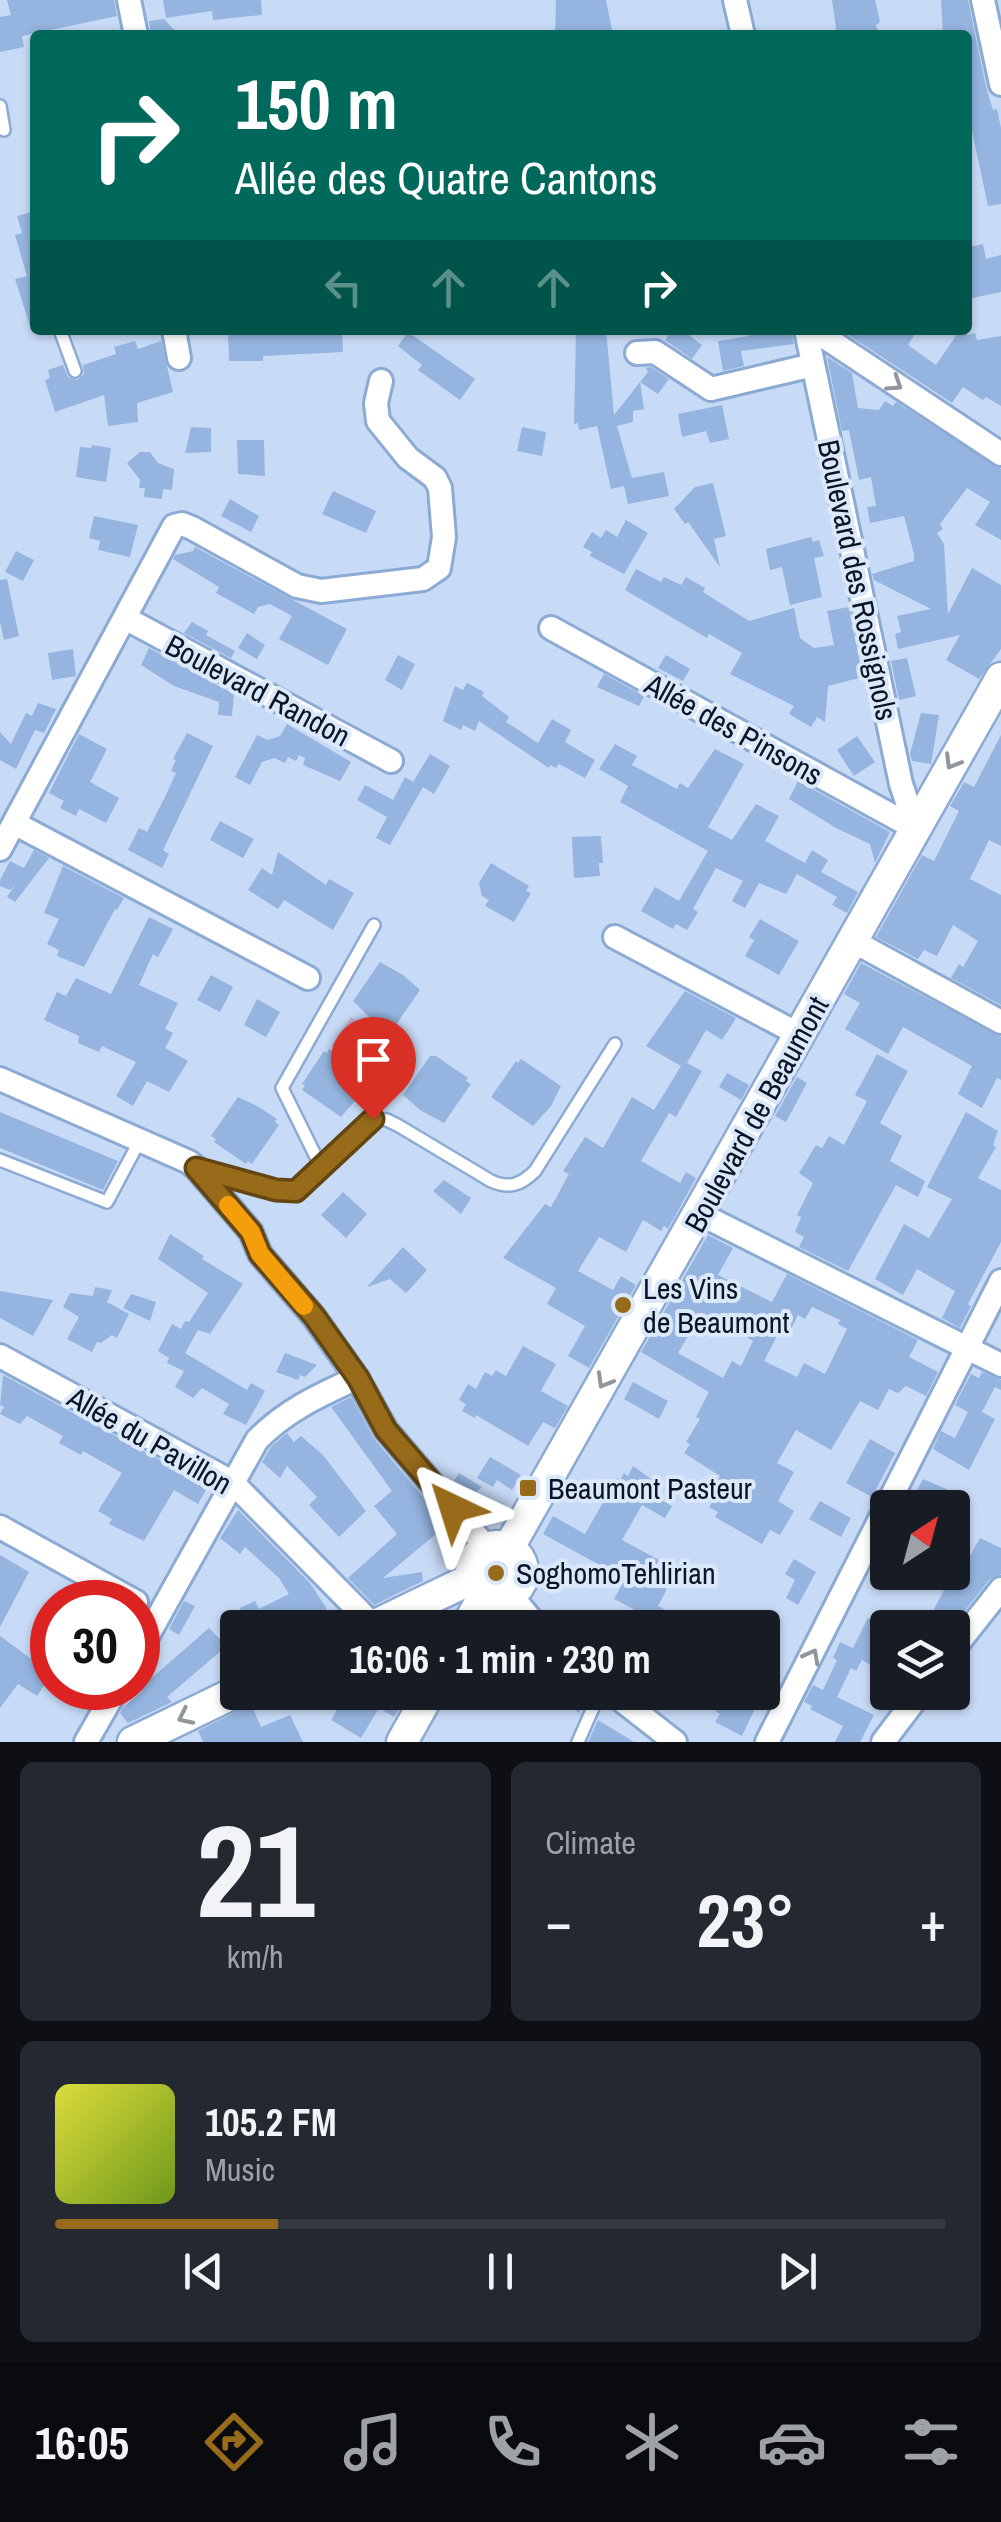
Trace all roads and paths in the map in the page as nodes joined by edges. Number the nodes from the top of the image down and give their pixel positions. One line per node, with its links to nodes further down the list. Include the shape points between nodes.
1 (129, 0): 4 (street)
2 (736, 0): 5 (street)
3 (984, 0): 6 (street)
4 (135, 30)
5 (742, 30)
6 (1001, 84)
7 (0, 106): 8 (lane)
8 (4, 130)
9 (62, 335): 16 (lane)
10 (175, 335): 14 (street)
11 (807, 335): 15 (street, Boulevard des Rossignols)
12 (822, 335): 18 (street, one-way to 18)
13 (637, 353): 15 (street, via 656,352 711,389)
14 (179, 358)
15 (813, 365): 24 (street, Boulevard des Rossignols)
16 (76, 371)
17 (381, 380): 19 (street, via 378,421 440,488 443,558 432,575 309,589 182,524 174,526)
18 (1001, 454)
19 (125, 618): 22 (street, Boulevard Randon); 23 (street)
20 (552, 628): 24 (street, Allée des Pinsons)
21 (1001, 678): 24 (street, Boulevard de Beaumont, one-way to 24)
22 (391, 761)
23 (14, 823): 25 (street); 29 (street)
24 (916, 829): 28 (street, Boulevard de Beaumont)
25 (0, 849)
26 (374, 925): 37 (lane, via 282,1088)
27 (616, 937): 31 (street)
28 (853, 941): 30 (street); 31 (street, Boulevard de Beaumont)
29 (308, 978)
30 (1001, 1022)
31 (800, 1035): 38 (street, Boulevard de Beaumont)
32 (616, 1044): 37 (lane, via 525,1181 504,1187 399,1126 373,1119)
33 (0, 1079): 34 (street)
34 (140, 1140): 35 (lane, via 107,1202); 36 (street)
35 (0, 1160)
36 (196, 1168): 37 (lane, via 288,1192); 43 (street)
37 (322, 1168)
38 (700, 1214): 40 (street); 46 (street, Boulevard de Beaumont, one-way to 46)
39 (1001, 1281): 40 (street)
40 (967, 1348): 42 (street); 67 (street, one-way to 40)
41 (0, 1356): 44 (street, Allée du Pavillon)
42 (1001, 1366)
43 (358, 1378): 44 (street, via 277,1420); 46 (street, via 386,1430)
44 (232, 1482): 50 (street, Allée du Pavillon); 54 (street)
45 (0, 1527): 47 (street)
46 (498, 1548): 48 (street, via 473,1560); 48 (street, via 516,1554 523,1571 517,1588)
47 (96, 1580)
48 (489, 1589): 51 (street); 52 (street); 53 (street)
49 (1001, 1590): 55 (street)
50 (356, 1610)
51 (422, 1610)
52 (477, 1610)
53 (515, 1610)
54 (160, 1613)
55 (970, 1629)
56 (220, 1701): 63 (street, one-way to 63)
57 (105, 1710): 62 (street)
58 (420, 1710): 64 (street)
59 (592, 1710): 65 (lane)
60 (634, 1710): 66 (street)
61 (907, 1710): 68 (street)
62 (86, 1742)
63 (134, 1742)
64 (402, 1742)
65 (578, 1742)
66 (674, 1742)
67 (767, 1742)
68 (883, 1742)

